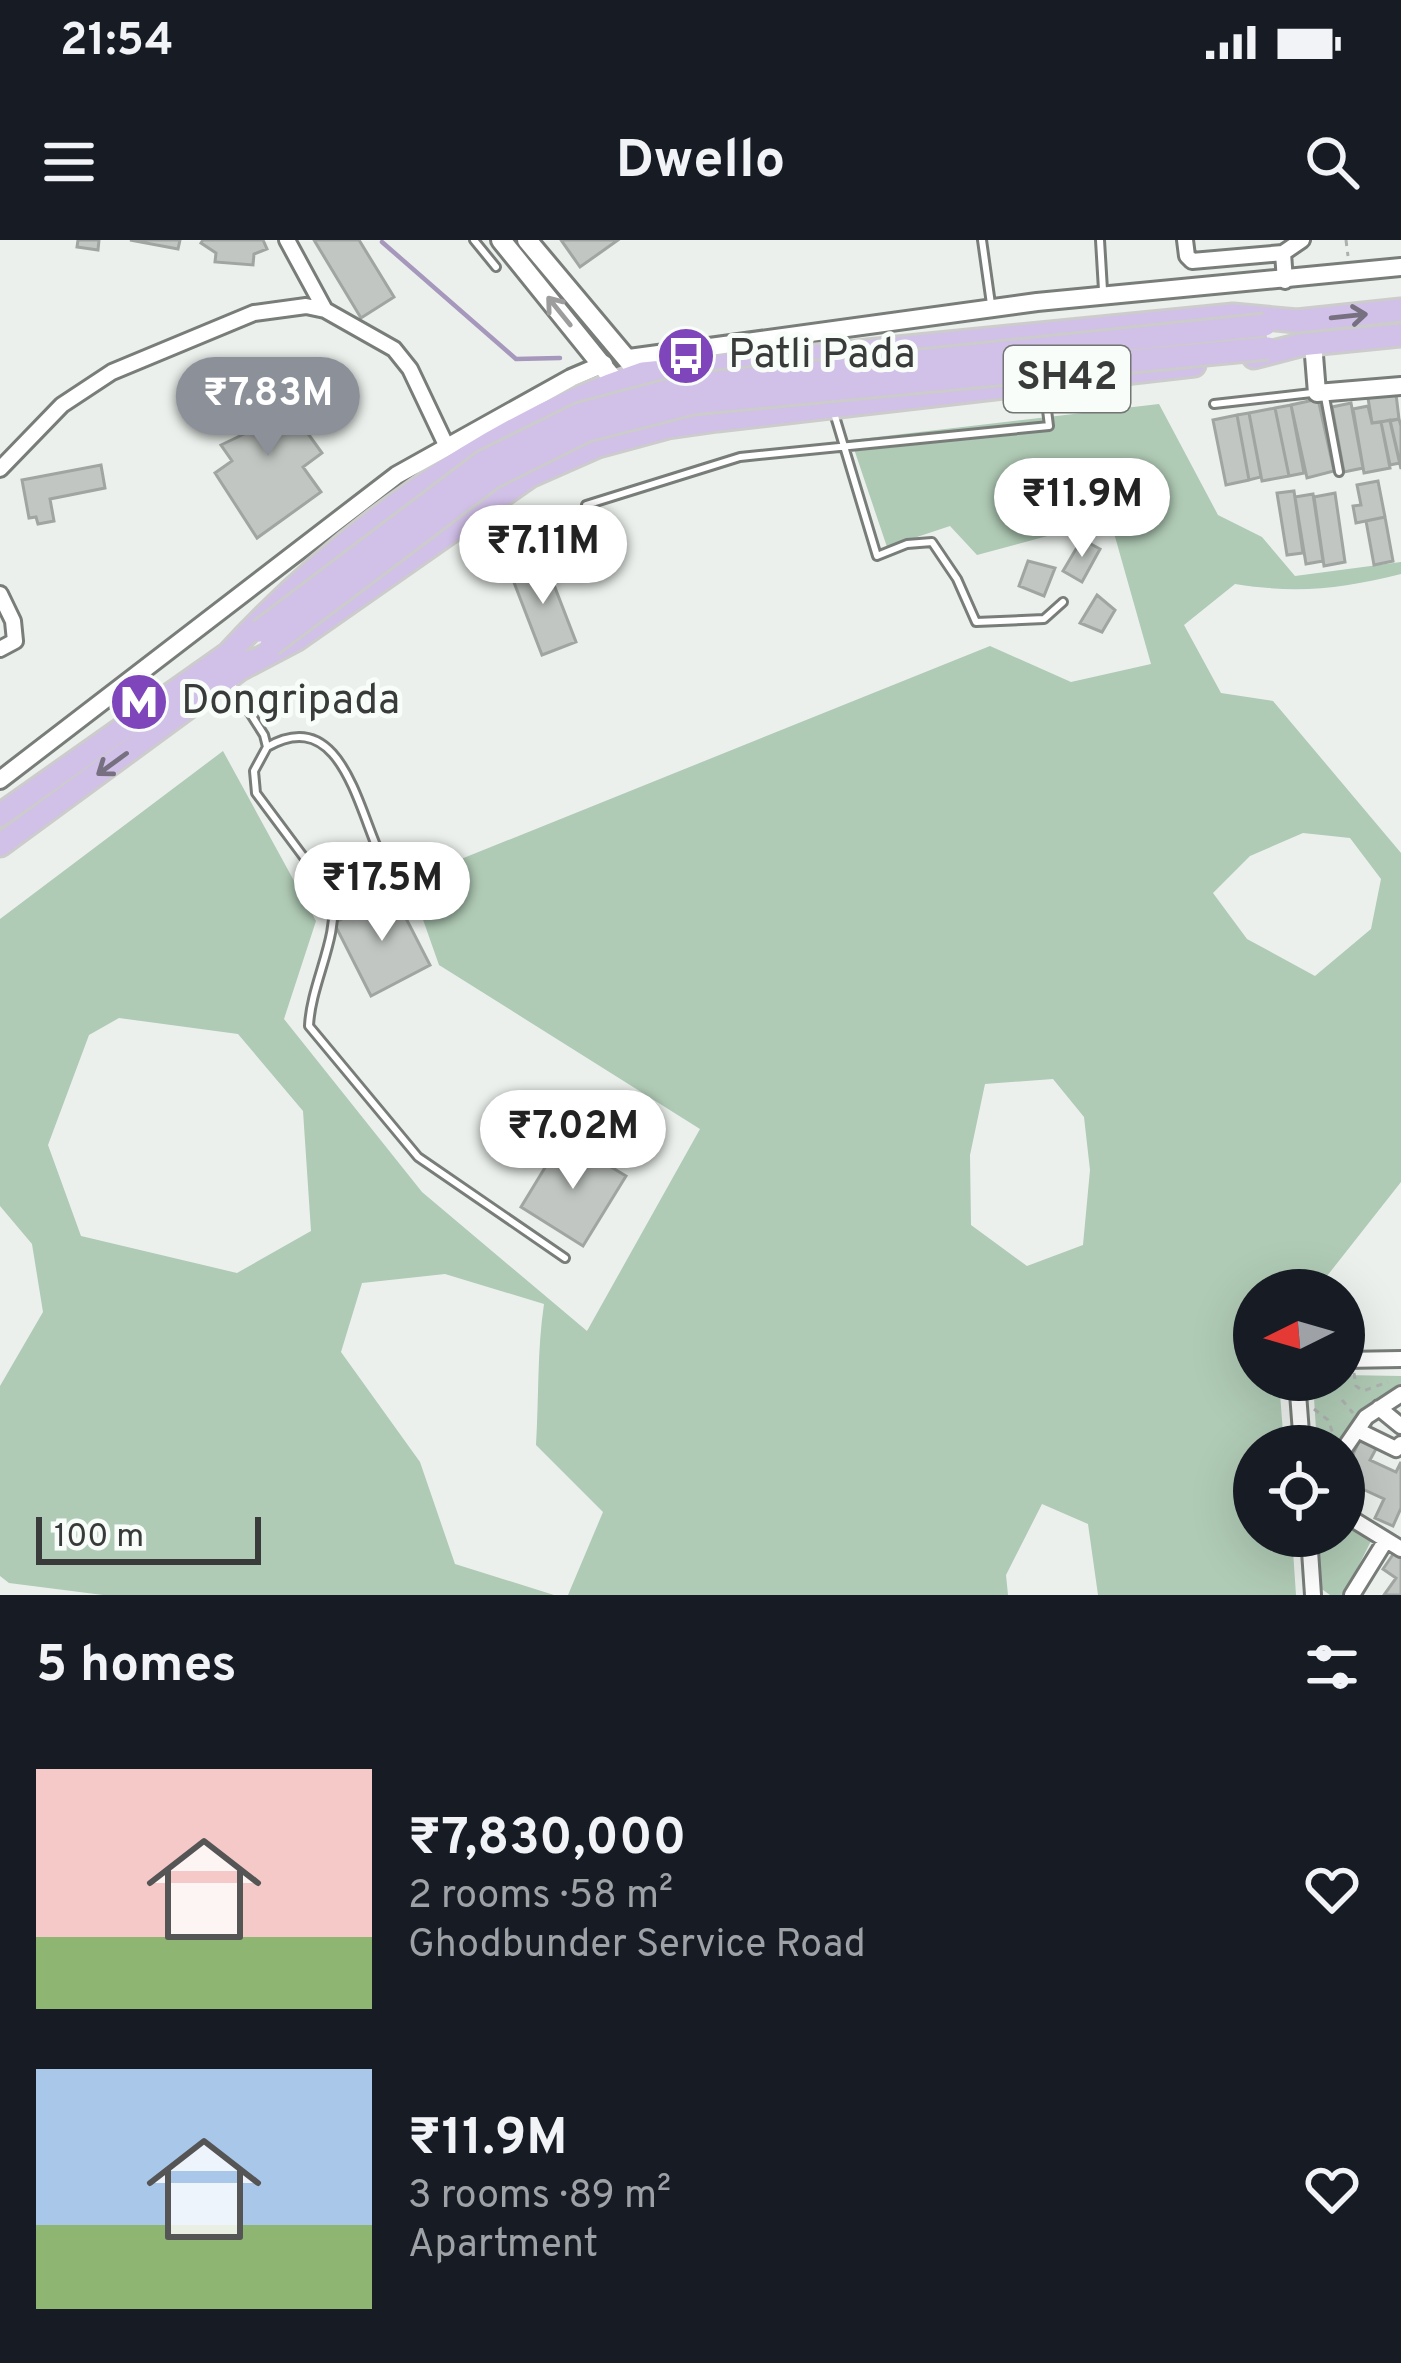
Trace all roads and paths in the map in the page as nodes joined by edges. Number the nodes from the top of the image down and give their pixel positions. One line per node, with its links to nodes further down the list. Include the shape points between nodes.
1 (286, 240): 17 (street)
2 (473, 240): 12 (lane)
3 (501, 240): 24 (main road, one-way to 3)
4 (527, 240): 23 (main road)
5 (982, 240): 16 (lane)
6 (1100, 240): 15 (lane)
7 (1185, 240): 11 (street, via 1192,261)
8 (1219, 240): 11 (street)
9 (1303, 240): 10 (street)
10 (1283, 253): 11 (street); 14 (street)
11 (1220, 259)
12 (496, 267)
13 (1401, 267): 14 (street)
14 (1285, 281): 15 (street)
15 (1103, 296): 16 (street)
16 (992, 308): 23 (street)
17 (325, 310): 32 (street, via 394,349); 33 (street, via 254,313 112,372 62,405)
18 (1401, 310): 19 (main road, SH42, one-way to 18)
19 (1298, 321): 21 (main road); 23 (main road, SH42, via 1233,315)
20 (1401, 335): 22 (main road, SH42)
21 (1267, 336): 22 (main road); 39 (main road, bridge, via 690,385 580,414 483,462)
22 (1307, 344): 25 (main road, SH42, via 1243,360); 27 (street)
23 (636, 366): 24 (main road, SH42); 30 (main road)
24 (611, 373): 30 (main road); 32 (street, via 571,378); 39 (main road, SH42, via 385,514 269,610)
25 (1044, 382): 29 (main road, SH42); 31 (lane, via 1049,426)
26 (1401, 386): 27 (street)
27 (1321, 393): 28 (lane); 34 (lane)
28 (1214, 404)
29 (832, 406): 30 (main road, SH42); 31 (lane)
30 (658, 429): 39 (main road, SH42, via 530,476 297,639)
31 (843, 445): 35 (lane, via 740,457); 37 (lane, via 877,556 932,542 976,622 1043,619)
32 (447, 447): 41 (street, via 397,476)
33 (0, 470)
34 (1339, 472)
35 (586, 505)
36 (0, 594): 38 (street, via 15,641)
37 (1063, 602)
38 (0, 650)
39 (232, 668): 40 (lane); 42 (main road, SH42); 43 (main road, SH42, one-way to 43)
40 (267, 746): 44 (lane, via 304,735 323,743 362,804); 45 (lane, via 254,770 256,793 332,895 335,911 309,1026 418,1157)
41 (0, 780)
42 (0, 815)
43 (0, 845)
44 (391, 876)
45 (565, 1258)
46 (1365, 1359): 47 (street)
47 (1401, 1359)
48 (1365, 1391): 51 (path, via 1391,1384)
49 (1401, 1394): 51 (street)
50 (1298, 1401): 52 (street)
51 (1382, 1407): 55 (street); 56 (street)
52 (1299, 1409): 53 (street); 54 (path, via 1320,1412)
53 (1300, 1425)
54 (1328, 1425)
55 (1362, 1425)
56 (1401, 1426)
57 (1365, 1435): 58 (street, via 1388,1449)
58 (1401, 1444)
59 (1365, 1527): 60 (street)
60 (1386, 1540): 61 (street); 64 (street)
61 (1401, 1549)
62 (1310, 1557): 63 (street)
63 (1312, 1595)
64 (1352, 1595)

